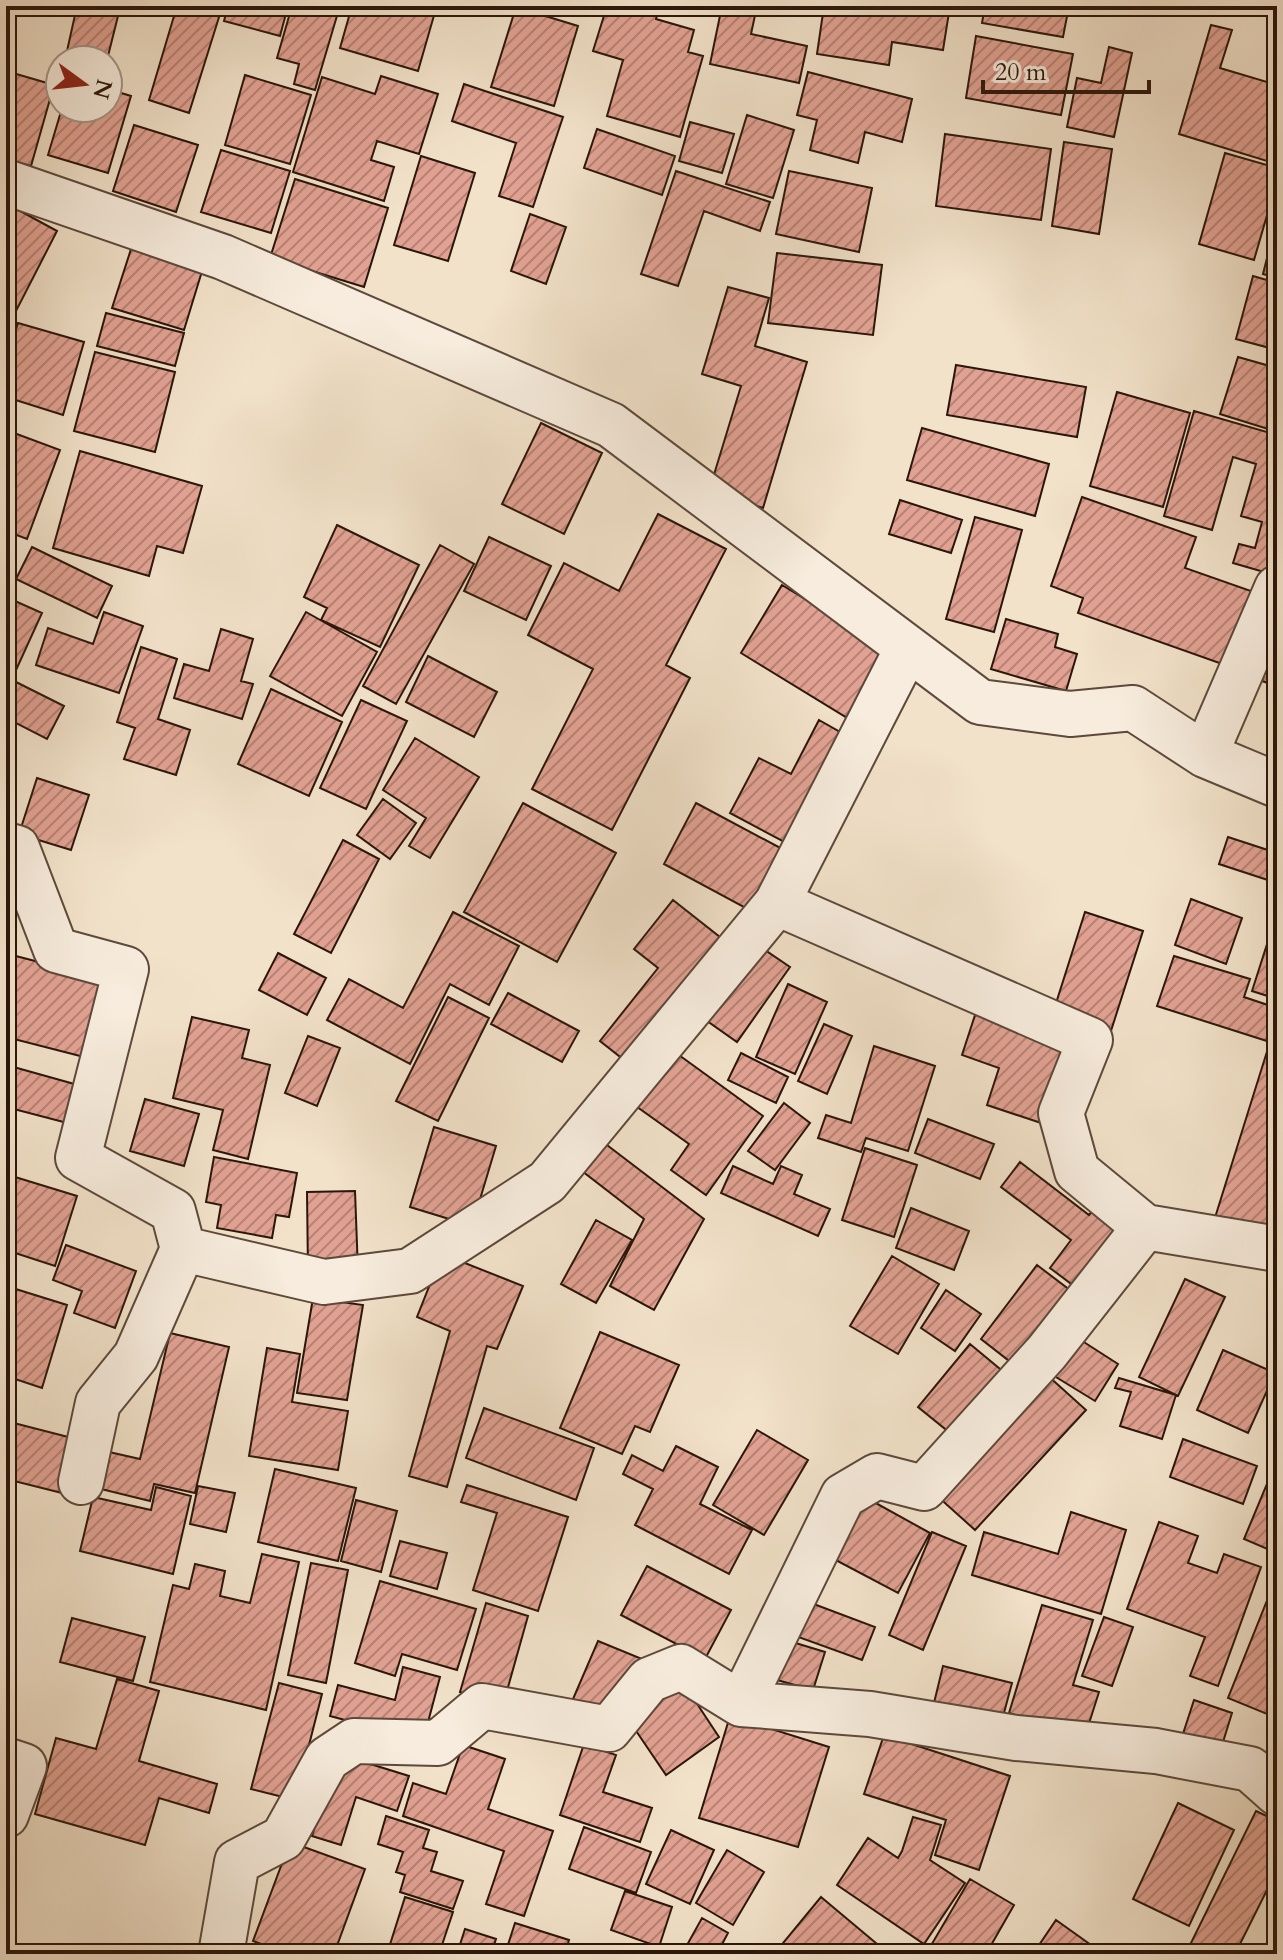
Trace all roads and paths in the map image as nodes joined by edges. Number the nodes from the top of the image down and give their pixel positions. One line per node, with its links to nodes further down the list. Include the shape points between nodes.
1 (6, 182): 3 (street, via 223,257 611,425)
2 (1277, 588): 4 (street)
3 (907, 649): 4 (street, via 980,702 1070,714 1133,708); 7 (street)
4 (1205, 755): 5 (street)
5 (1277, 785)
6 (6, 845): 9 (street, via 17,848 56,950 126,969 78,1158 173,1211)
7 (777, 903): 8 (street, via 1090,1040 1061,1113 1077,1171); 9 (street, via 547,1182 410,1271 324,1282)
8 (1145, 1227): 10 (street); 12 (street, via 1047,1352 924,1488 877,1476 843,1496)
9 (183, 1249): 11 (street, via 136,1356 98,1403)
10 (1277, 1249)
11 (81, 1482)
12 (741, 1704): 14 (street, via 870,1714 1016,1738 1156,1751 1250,1769); 16 (street, via 681,1667 649,1680 609,1729 482,1706 438,1743 354,1741 327,1759 283,1838 237,1862)
13 (6, 1760): 15 (street, via 24,1766)
14 (1277, 1793)
15 (6, 1815)
16 (221, 1954)

